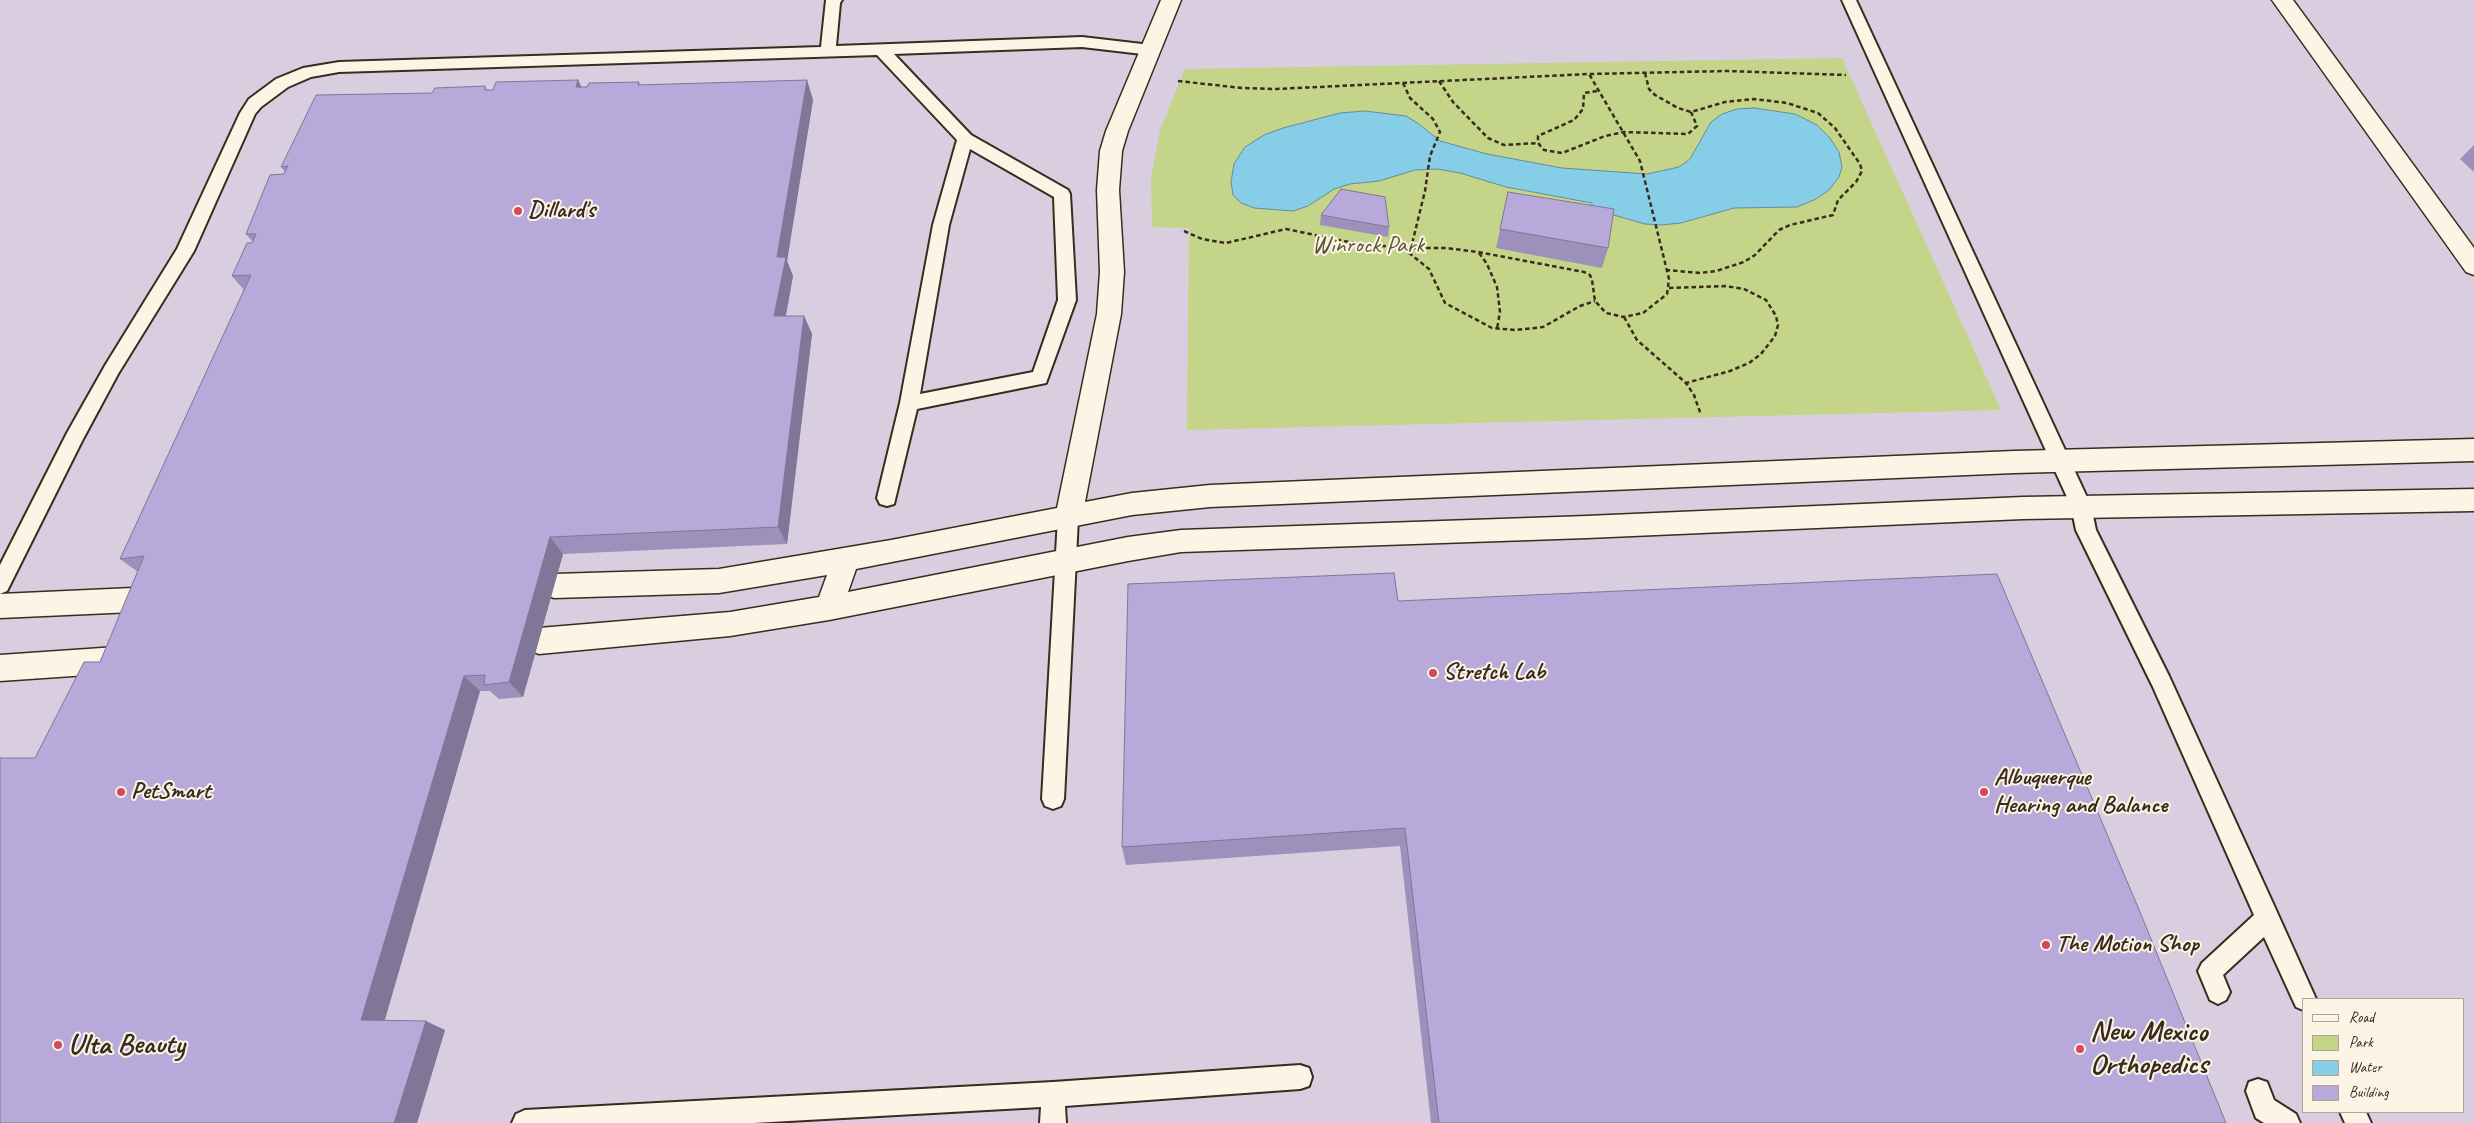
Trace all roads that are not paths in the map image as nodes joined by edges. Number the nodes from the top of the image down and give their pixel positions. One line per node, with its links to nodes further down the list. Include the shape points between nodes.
1 (835, 0): 7 (lane)
2 (1170, 0): 6 (street)
3 (1849, 0): 12 (lane)
4 (2282, 0): 9 (street)
5 (881, 50): 6 (lane, via 1055,42); 7 (lane); 8 (lane)
6 (1150, 50): 16 (street, via 1111,151 1108,176 1112,272 1110,307)
7 (828, 51): 19 (lane, via 339,67 308,72 267,92 248,113 185,250 74,438)
8 (965, 139): 10 (lane, via 941,224); 10 (lane, via 1062,194 1067,300 1040,378)
9 (2474, 266)
10 (909, 403): 13 (lane)
11 (2474, 450): 12 (street)
12 (2060, 461): 15 (lane); 16 (street, via 1210,496 1132,504)
13 (887, 498)
14 (2474, 500): 15 (street)
15 (2081, 506): 18 (street, via 1181,542); 28 (lane, via 2086,530 2162,683)
16 (1068, 518): 17 (street); 18 (lane)
17 (846, 559): 20 (street, via 719,581); 23 (street)
18 (1066, 562): 23 (street); 27 (lane)
19 (0, 585)
20 (554, 586)
21 (155, 599): 22 (street)
22 (0, 606)
23 (830, 608): 24 (street, via 730,624)
24 (539, 641)
25 (130, 659): 26 (street)
26 (0, 668)
27 (1053, 799)
28 (2268, 918): 29 (lane, via 2210,971); 30 (lane)
29 (2218, 992)
30 (2304, 998)
31 (1300, 1077): 33 (lane)
32 (2258, 1091): 36 (lane, via 2265,1109)
33 (1053, 1094): 34 (lane); 35 (lane)
34 (525, 1123)
35 (1053, 1123)
36 (2288, 1123)

